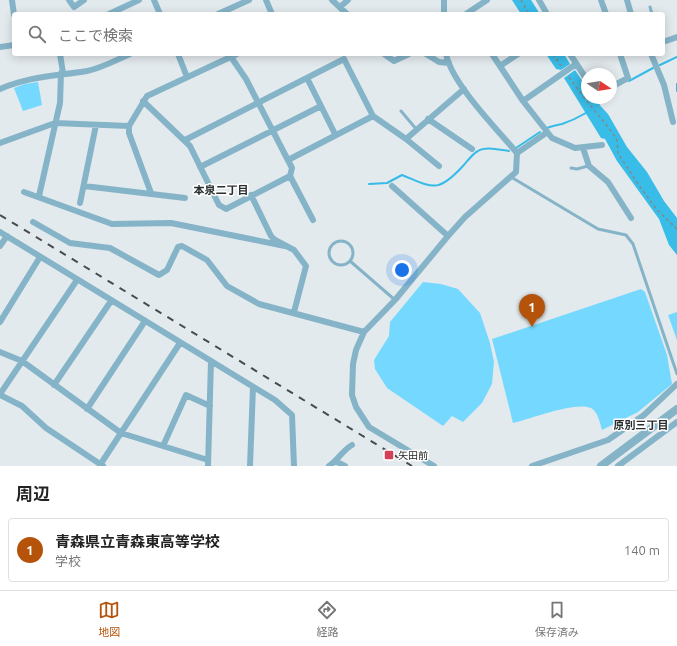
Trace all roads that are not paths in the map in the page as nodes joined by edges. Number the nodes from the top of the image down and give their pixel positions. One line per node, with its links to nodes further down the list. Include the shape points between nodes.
1 (12, 0): 17 (street)
2 (69, 0): 3 (street, via 74,7)
3 (84, 0)
4 (139, 0): 18 (street)
5 (154, 0): 19 (street)
6 (249, 0): 20 (street)
7 (266, 0): 21 (street)
8 (332, 0): 15 (street)
9 (348, 0): 15 (street)
10 (444, 0): 23 (street)
11 (487, 0): 24 (street)
12 (539, 0): 25 (street)
13 (601, 0): 26 (street)
14 (627, 0): 27 (street)
15 (340, 7): 22 (street)
16 (650, 7): 28 (lane)
17 (14, 12)
18 (113, 12)
19 (159, 12)
20 (222, 12)
21 (271, 12)
22 (345, 12)
23 (444, 12)
24 (468, 12)
25 (546, 12)
26 (605, 12)
27 (630, 12)
28 (651, 12)
29 (677, 37): 30 (street)
30 (665, 41)
31 (12, 45): 32 (street)
32 (0, 47)
33 (60, 56): 50 (street)
34 (125, 56): 50 (street, via 88,70)
35 (179, 56): 51 (street)
36 (387, 56): 37 (street, via 394,61)
37 (404, 56)
38 (429, 56): 46 (street, via 439,62)
39 (446, 56): 46 (street)
40 (493, 56): 48 (street)
41 (515, 56): 48 (street)
42 (571, 56): 47 (street)
43 (621, 56): 53 (street, via 628,78)
44 (651, 56): 63 (street, via 664,85)
45 (231, 57): 51 (street); 58 (street)
46 (448, 63): 54 (street)
47 (576, 64): 49 (street); 57 (street)
48 (500, 66): 57 (street)
49 (581, 71)
50 (62, 73): 55 (street, via 17,81); 64 (street, via 60,103)
51 (187, 77): 56 (street, via 147,96)
52 (307, 78): 58 (street); 59 (street); 61 (street, via 344,59)
53 (617, 84)
54 (464, 88): 62 (street); 77 (street)
55 (0, 89)
56 (143, 101): 66 (street); 72 (street)
57 (523, 101): 69 (street)
58 (258, 102): 67 (street); 72 (street)
59 (321, 106): 67 (street); 70 (street)
60 (401, 111): 68 (lane)
61 (373, 116): 70 (street); 71 (street)
62 (428, 119): 68 (street); 76 (street)
63 (673, 122)
64 (55, 123): 65 (street); 73 (street); 90 (street)
65 (96, 125): 66 (street); 85 (street)
66 (129, 126): 88 (street, via 129,133)
67 (273, 130): 78 (street); 81 (street)
68 (417, 130): 71 (street)
69 (546, 133): 75 (street, via 566,146); 77 (street)
70 (335, 134): 78 (street)
71 (406, 139): 79 (street)
72 (185, 140): 81 (street)
73 (0, 143)
74 (602, 145): 75 (street)
75 (583, 148): 80 (street)
76 (472, 149)
77 (517, 153): 84 (street, via 516,172)
78 (288, 160): 83 (street, via 292,168)
79 (439, 166)
80 (589, 166): 82 (lane); 93 (street, via 608,182)
81 (200, 167): 89 (street, via 219,205 226,209)
82 (571, 168)
83 (290, 176): 89 (street); 94 (street)
84 (511, 177): 98 (street, via 465,217); 114 (lane, via 598,229 626,235 633,244)
85 (84, 186): 88 (street); 92 (street)
86 (392, 186): 98 (street)
87 (24, 192): 90 (street)
88 (151, 193): 91 (street)
89 (251, 195): 100 (street, via 271,236)
90 (39, 196): 100 (street, via 112,224 171,223)
91 (185, 198)
92 (80, 203)
93 (631, 218)
94 (312, 220)
95 (34, 222): 106 (street, via 70,243 110,248 159,275 167,270 178,247 182,246 207,260 227,286 259,304)
96 (0, 232): 97 (street)
97 (6, 236): 99 (street); 101 (street)
98 (448, 236): 104 (street)
99 (0, 246)
100 (285, 246): 106 (street, via 294,250 306,266)
101 (40, 257): 103 (street); 108 (street)
102 (350, 261): 102 (lane, via 341,265 331,261 328,255 331,245 340,241 347,243 352,251); 104 (lane)
103 (77, 280): 105 (street); 112 (street)
104 (395, 300): 109 (street)
105 (111, 301): 107 (street); 116 (street)
106 (294, 312): 109 (street)
107 (145, 321): 110 (street); 120 (street)
108 (0, 322)
109 (364, 332): 133 (street, via 353,364 352,395 356,407 369,426)
110 (180, 343): 113 (street); 123 (street)
111 (0, 352): 112 (street)
112 (22, 361): 116 (street); 118 (street)
113 (211, 361): 117 (street); 119 (street)
114 (677, 374)
115 (677, 384): 134 (street, via 644,415 608,440)
116 (54, 385): 120 (street)
117 (253, 387): 129 (street); 130 (street, via 292,415)
118 (0, 394): 128 (street, via 22,406 46,428)
119 (210, 406): 125 (street, via 186,395); 127 (street)
120 (87, 409): 123 (street)
121 (677, 409): 135 (street)
122 (677, 422): 136 (street)
123 (121, 433): 125 (street); 128 (street)
124 (352, 445): 126 (street, via 345,449)
125 (163, 446): 127 (street)
126 (336, 461): 131 (street); 132 (street)
127 (208, 463)
128 (101, 465)
129 (250, 466)
130 (294, 466)
131 (329, 466)
132 (345, 466)
133 (434, 466)
134 (532, 466)
135 (601, 466)
136 (618, 466)

